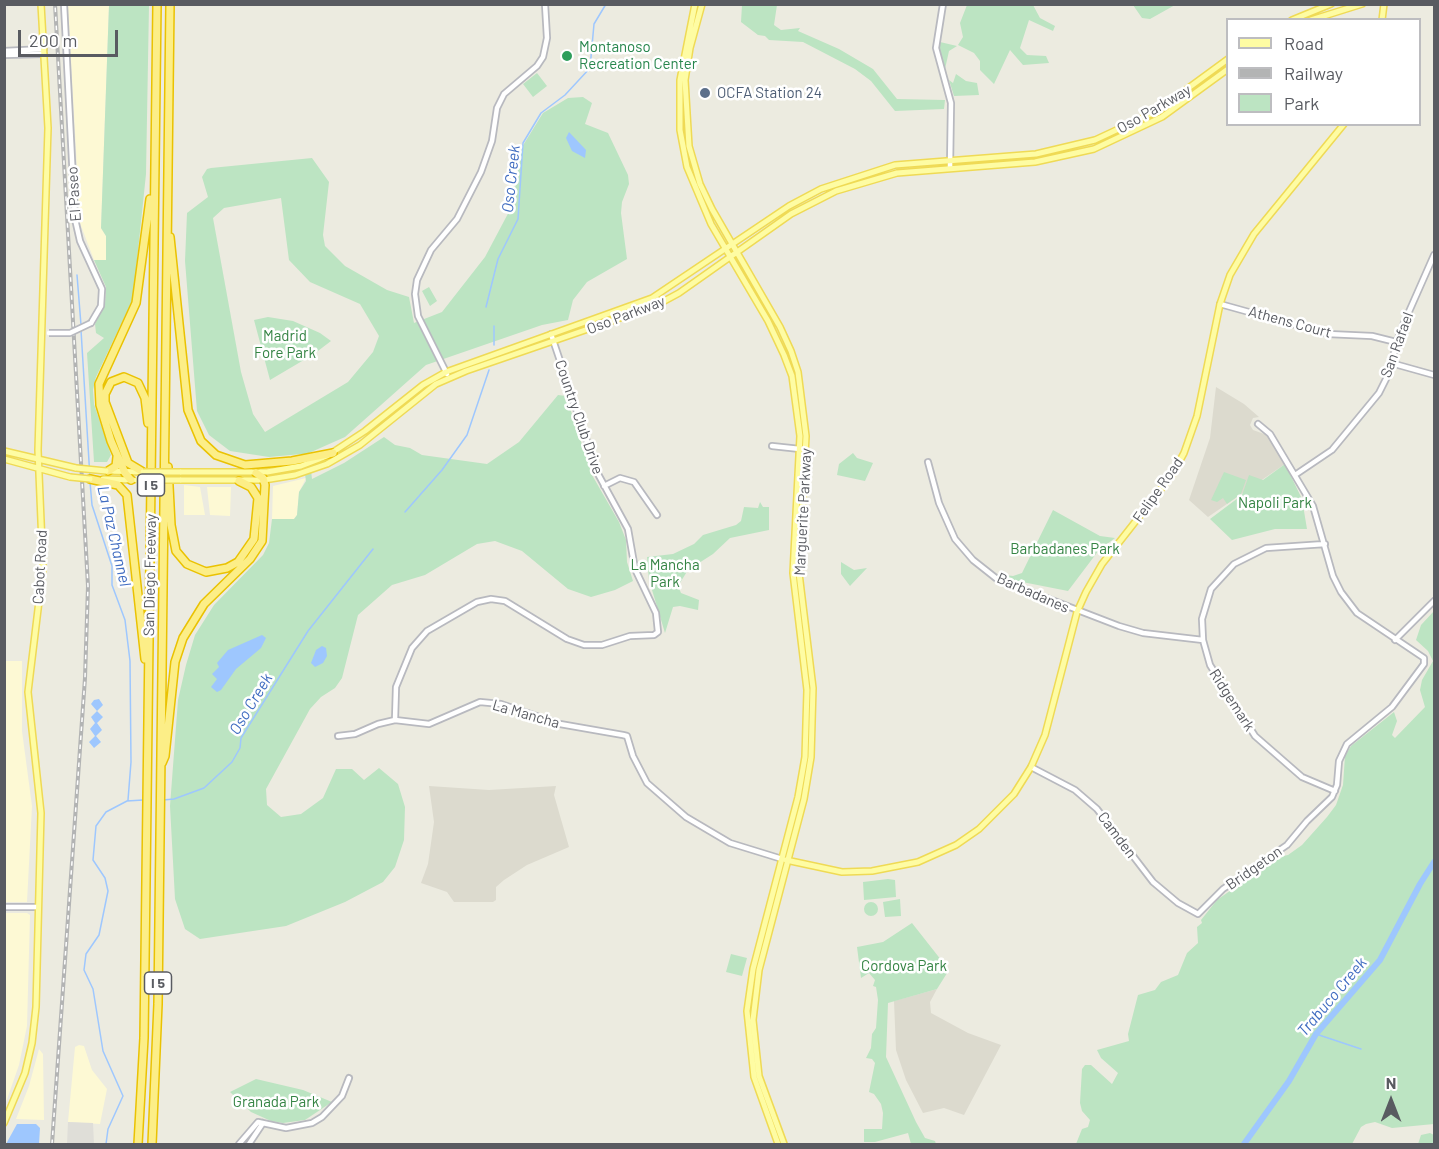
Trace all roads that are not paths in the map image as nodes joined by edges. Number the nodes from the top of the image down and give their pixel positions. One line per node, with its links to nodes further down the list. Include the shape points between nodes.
1 (41, 4): 14 (main road, Cabot Road)
2 (64, 4): 29 (street, El Paseo, bridge, via 75,219 84,250 102,285 102,301 91,323 78,331)
3 (157, 4): 21 (highway, San Diego Freeway / I 5)
4 (170, 4): 22 (highway, San Diego Freeway / I 5)
5 (545, 4): 34 (street, via 547,38 543,57 504,94 476,182 457,219 424,262 417,280 418,316)
6 (695, 4): 24 (main road, Marguerite Parkway, via 680,80 681,138 691,181)
7 (702, 4): 23 (main road, Marguerite Parkway, via 687,68 689,146 700,184)
8 (943, 4): 19 (street, via 936,48 951,103)
9 (1331, 4): 11 (main road)
10 (1362, 4): 12 (main road)
11 (1297, 18)
12 (1317, 18)
13 (4, 51): 14 (street)
14 (44, 51): 15 (street); 29 (main road, Cabot Road, via 48,128)
15 (4, 55)
16 (1226, 60): 19 (main road, Oso Parkway, via 1157,111 1095,140 1052,152)
17 (1226, 70): 20 (main road, Oso Parkway, via 1165,116 1101,147 1040,162)
18 (1342, 126): 28 (main road, Felipe Road, via 1254,234 1230,275)
19 (950, 160): 20 (street); 23 (main road, Oso Parkway, via 895,165 829,186 789,206)
20 (950, 167): 25 (main road, Oso Parkway, via 885,175 836,191 790,214)
21 (153, 188): 42 (highway, San Diego Freeway / I 5); 44 (highway, via 136,303 99,384 100,405)
22 (167, 210): 37 (highway, San Diego Freeway / I 5); 43 (highway, via 188,410 201,441 216,455 245,465)
23 (732, 245): 24 (main road, Oso Parkway); 25 (main road, Marguerite Parkway)
24 (726, 249): 27 (main road, Marguerite Parkway); 30 (main road, Oso Parkway, via 652,298)
25 (736, 252): 27 (main road, Oso Parkway); 73 (main road, Marguerite Parkway, via 791,351 804,408 807,450 799,573 814,724 804,799)
26 (1434, 255): 32 (street, San Rafael)
27 (730, 256): 31 (main road, Oso Parkway, via 680,293 655,306); 40 (main road, Marguerite Parkway, via 768,321 788,366 798,410)
28 (1220, 304): 32 (street, Athens Court, via 1328,334 1372,336); 64 (main road, Felipe Road, via 1197,416 1184,453 1157,495 1102,564)
29 (46, 333): 46 (main road, Cabot Road)
30 (551, 334): 31 (street, Country Club Drive); 34 (main road, Oso Parkway)
31 (554, 342): 36 (main road, Oso Parkway); 60 (street, Country Club Drive)
32 (1396, 342): 33 (street, San Rafael)
33 (1391, 363): 35 (street); 54 (street, San Rafael, via 1379,393 1344,438 1319,461)
34 (446, 372): 36 (street); 43 (main road, Oso Parkway)
35 (1434, 375)
36 (449, 378): 53 (main road, Oso Parkway, via 348,453)
37 (164, 413): 59 (highway, via 172,537 180,558 195,569 206,572 227,568 250,549 257,531 258,498); 71 (highway, San Diego Freeway / I 5)
38 (1258, 424): 54 (street, via 1270,434)
39 (772, 446): 40 (street)
40 (800, 448): 73 (main road, Marguerite Parkway, via 794,573 808,725)
41 (4, 451): 46 (main road, Oso Parkway)
42 (152, 452): 50 (highway, via 143,388 129,377 115,379 108,386 105,402 128,463); 67 (highway, San Diego Freeway / I 5)
43 (333, 453): 48 (main road, Oso Parkway)
44 (117, 454): 51 (highway); 55 (highway, via 117,466)
45 (4, 459): 49 (main road)
46 (39, 461): 49 (main road, Cabot Road); 55 (main road, Oso Parkway, bridge)
47 (928, 462): 64 (street, Barbadanes, via 945,518 955,539 973,560 1007,585)
48 (301, 466): 52 (main road, Oso Parkway); 53 (main road)
49 (40, 471): 56 (main road, bridge); 75 (main road, Cabot Road, via 43,568 28,692 41,813)
50 (140, 472): 51 (main road, Oso Parkway); 52 (main road, Oso Parkway, bridge)
51 (125, 473): 55 (main road, Oso Parkway); 57 (highway)
52 (256, 473): 58 (highway)
53 (300, 473): 58 (main road, Oso Parkway)
54 (1295, 475): 62 (street, via 1317,514)
55 (107, 476): 56 (highway); 57 (main road, Oso Parkway); 67 (highway, via 127,495)
56 (90, 479)
57 (134, 480): 59 (main road, Oso Parkway, bridge)
58 (264, 480): 59 (main road, Oso Parkway); 71 (highway, via 262,541 250,559 204,604 183,638 175,662 165,756)
59 (239, 481)
60 (604, 486): 61 (street, via 620,478 634,482); 68 (street, Country Club Drive, via 628,529 635,569 656,613 658,632 602,645 584,645 567,639 509,603 491,599 477,602 433,626 416,642 399,676)
61 (657, 515)
62 (1325, 544): 65 (street, Ridgemark, via 1266,548 1234,564 1211,589 1202,619); 66 (street, via 1335,583 1353,609)
63 (1434, 601): 66 (street)
64 (1077, 612): 65 (street, Barbadanes, via 1143,633); 70 (main road, Felipe Road, via 1045,735)
65 (1203, 640): 72 (street, Ridgemark, via 1209,665 1255,736 1302,777)
66 (1395, 640): 72 (street, via 1425,661 1392,707 1347,744 1339,761)
67 (149, 697): 80 (highway, San Diego Freeway / I 5, via 144,1038)
68 (395, 720): 69 (street); 73 (street, La Mancha, via 429,724 471,705 492,702 560,724 627,736 647,783 686,817 730,843)
69 (338, 736)
70 (1031, 767): 73 (main road, Felipe Road, via 1014,794 979,829 935,856 900,867 857,872 826,870); 76 (street, Camden, via 1075,790 1097,809 1153,882)
71 (160, 768): 81 (highway, San Diego Freeway / I 5, via 158,1004)
72 (1335, 791): 76 (street, Bridgeton, via 1287,845 1223,890 1201,913)
73 (784, 860): 84 (main road, Marguerite Parkway, via 753,969 747,1011 753,1077); 85 (main road, Marguerite Parkway, via 759,970 753,1020 759,1076)
74 (4, 907): 75 (street)
75 (38, 907): 78 (main road, Cabot Road, via 32,1043 18,1093)
76 (1194, 914)
77 (349, 1078): 79 (street, via 337,1102 312,1123 286,1128)
78 (4, 1123)
79 (260, 1123): 82 (street); 83 (street)
80 (138, 1144)
81 (152, 1144)
82 (240, 1144)
83 (249, 1144)
84 (778, 1144)
85 (784, 1144)

